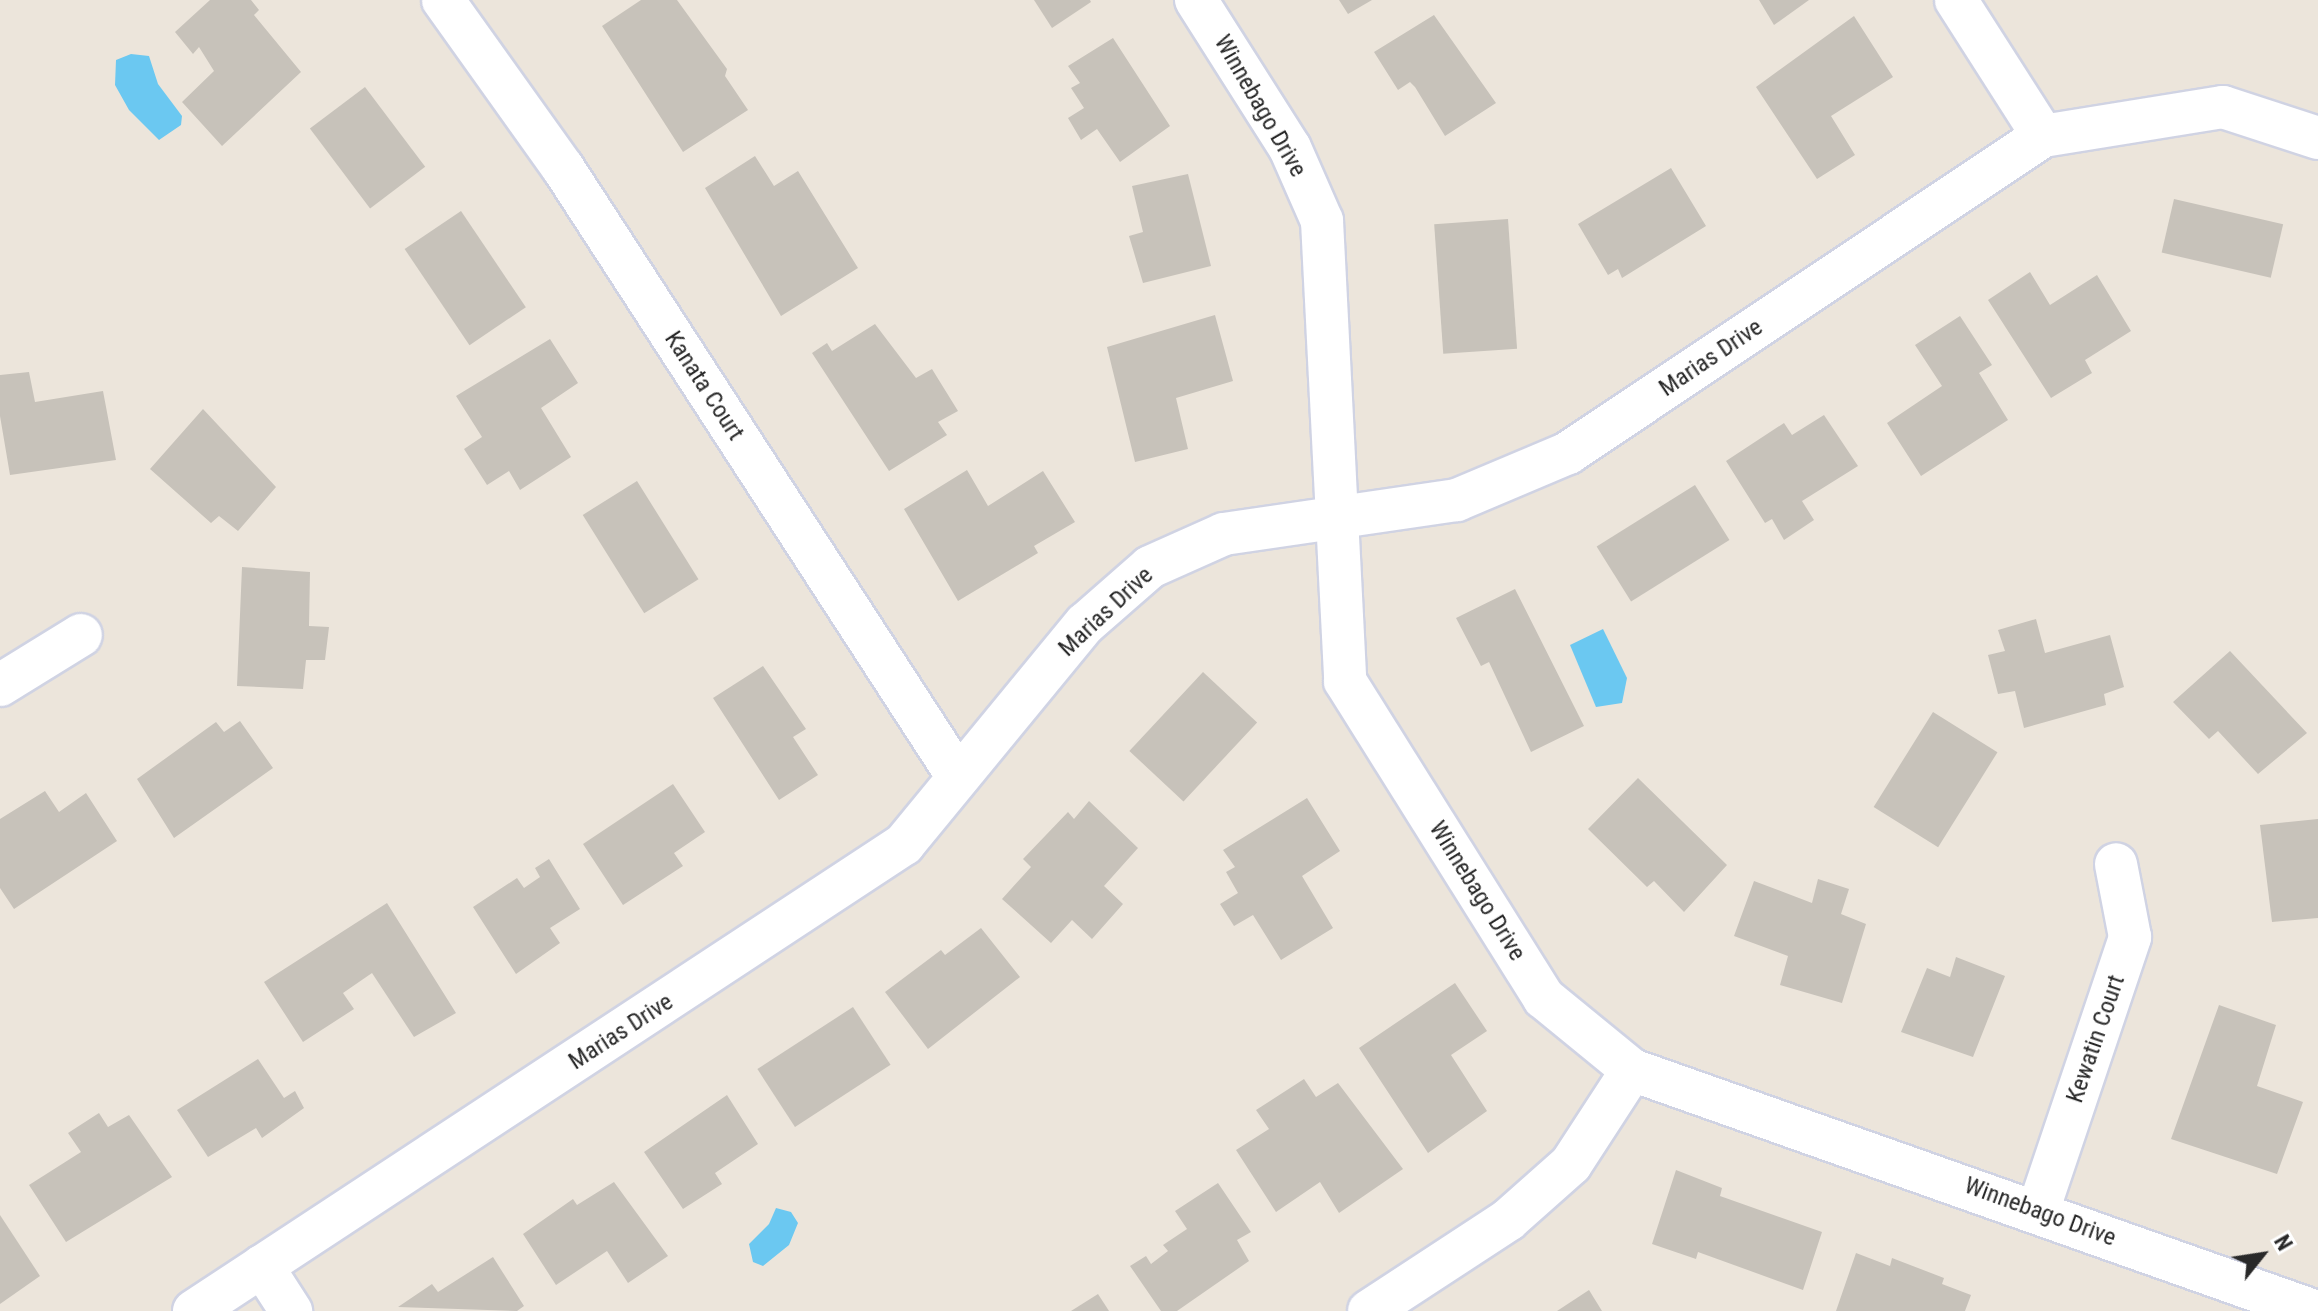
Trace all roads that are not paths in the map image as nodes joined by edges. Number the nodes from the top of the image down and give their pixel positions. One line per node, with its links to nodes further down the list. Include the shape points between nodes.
1 (443, 0): 9 (street, Kanata Court, via 563,168)
2 (1196, 0): 6 (street, Winnebago Drive, via 1290,148 1322,221)
3 (1956, 0): 4 (street)
4 (2043, 136): 5 (street, Marias Drive, via 2223,107); 6 (street, Marias Drive, via 1568,453 1457,500)
5 (2318, 138)
6 (1339, 516): 9 (street, Marias Drive, via 1224,534 1150,567 1085,624); 11 (street, Winnebago Drive, via 1345,681 1544,998)
7 (81, 635): 8 (street)
8 (0, 685)
9 (958, 777): 13 (street, Marias Drive, via 904,844 848,884)
10 (2116, 864): 12 (street, Kewatin Court, via 2130,937)
11 (1632, 1070): 12 (street, Winnebago Drive); 17 (street, via 1571,1164 1508,1220)
12 (2038, 1211): 14 (street, Winnebago Drive)
13 (262, 1266): 15 (street, Marias Drive); 16 (street)
14 (2239, 1299): 18 (street, Winnebago Drive)
15 (194, 1311)
16 (291, 1311)
17 (1369, 1311)
18 (2314, 1311)

